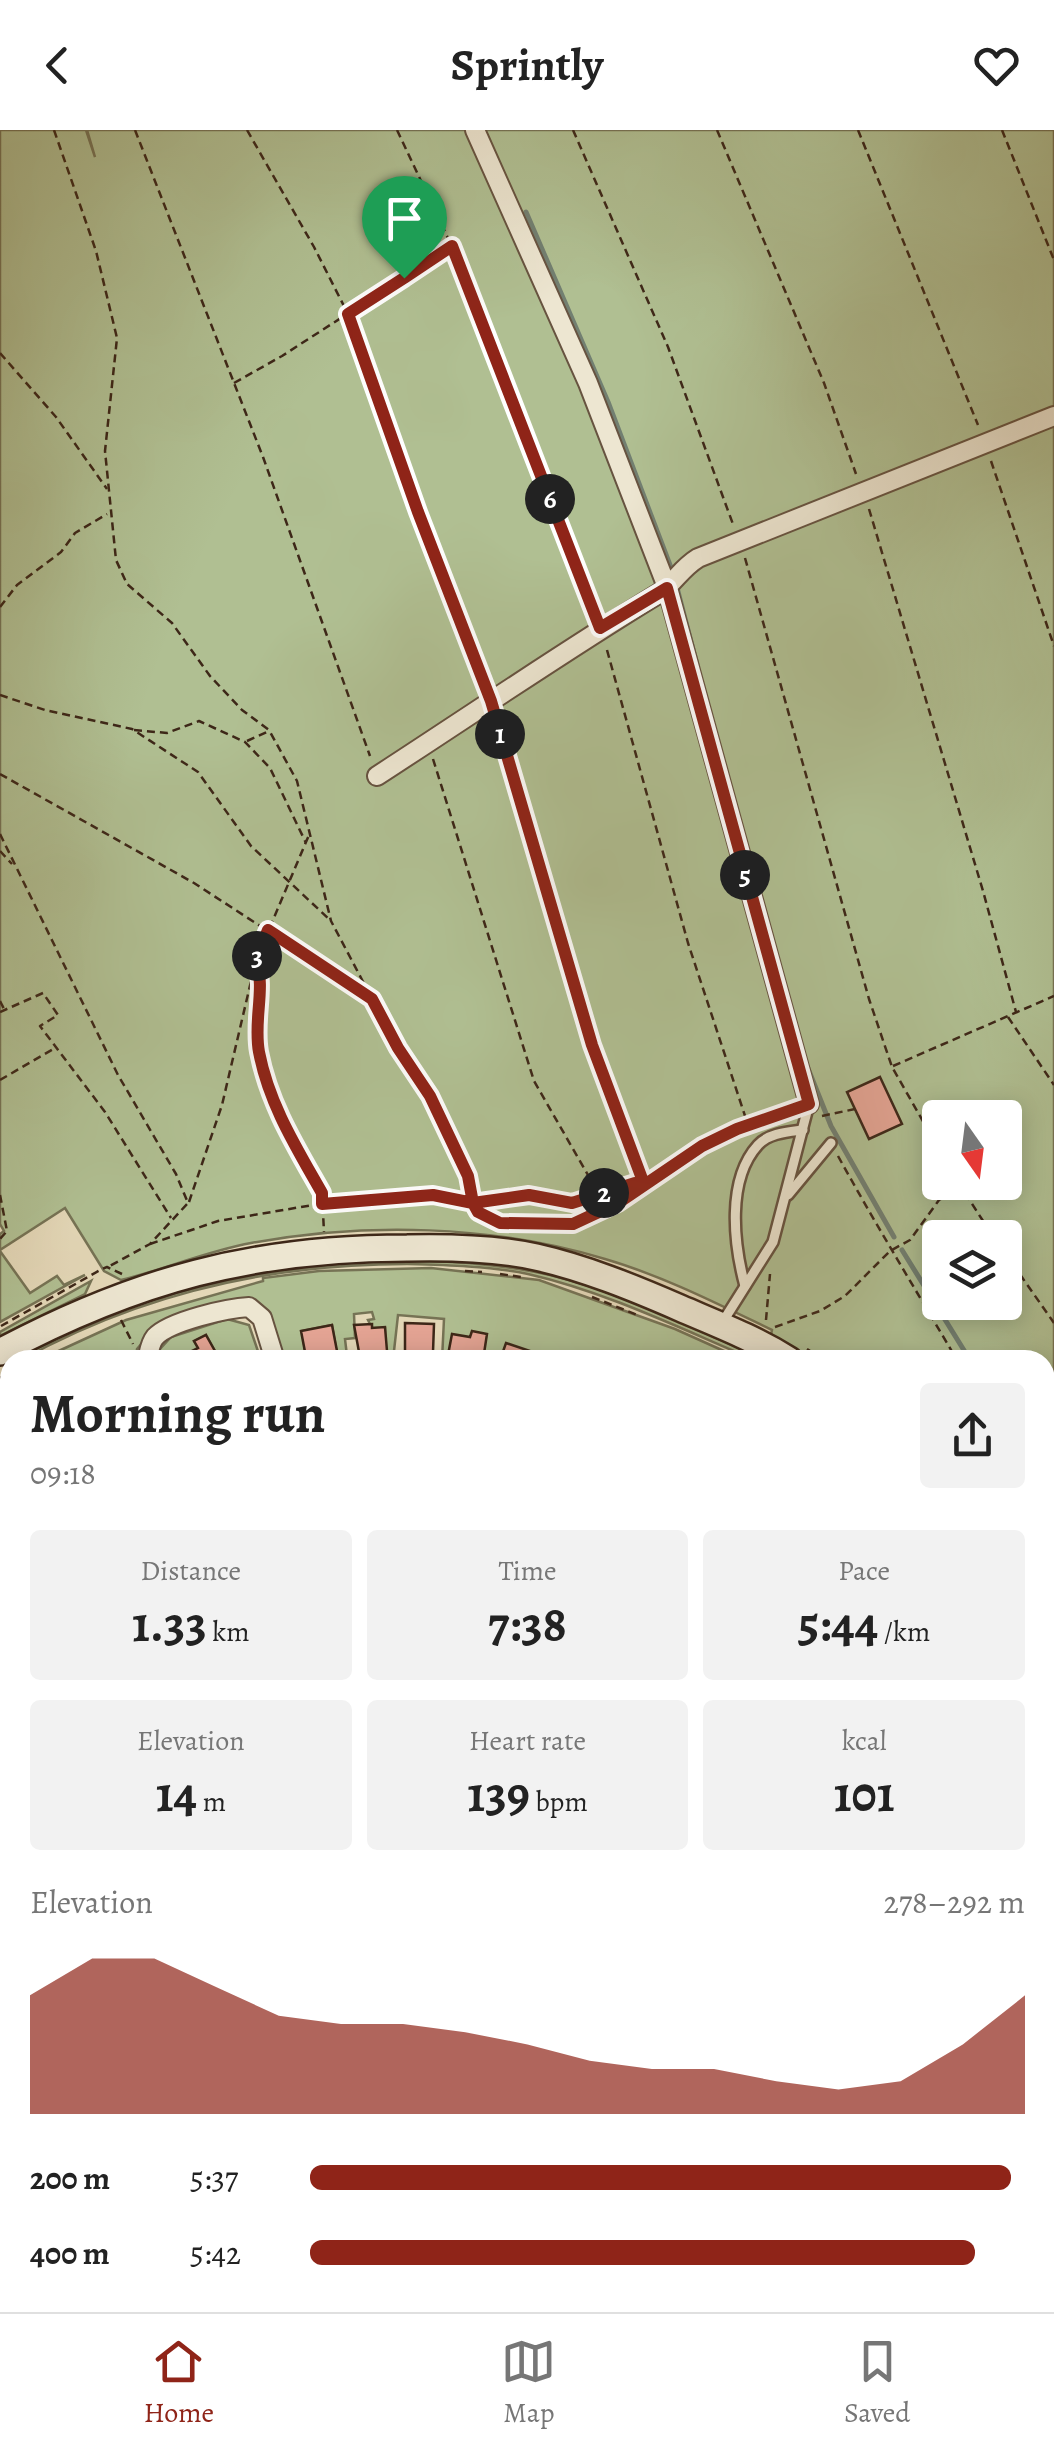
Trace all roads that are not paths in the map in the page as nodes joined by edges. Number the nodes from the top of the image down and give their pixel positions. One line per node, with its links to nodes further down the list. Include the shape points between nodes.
1 (475, 130): 3 (street, via 588,382)
2 (1054, 416): 3 (street, via 739,541 680,568)
3 (667, 588): 4 (street); 5 (street)
4 (377, 776)
5 (814, 1111): 6 (lane)
6 (803, 1130): 8 (lane); 9 (lane, via 774,1134 757,1146 743,1175 735,1213)
7 (831, 1143): 8 (lane)
8 (786, 1197): 9 (lane, via 772,1242)
9 (745, 1286): 10 (lane)
10 (721, 1325): 11 (main road, via 534,1256 368,1248 243,1260 178,1276 77,1313); 14 (main road)
11 (4, 1350)
12 (151, 1350): 13 (street, via 168,1328 249,1307 262,1318)
13 (272, 1350)
14 (770, 1350)

